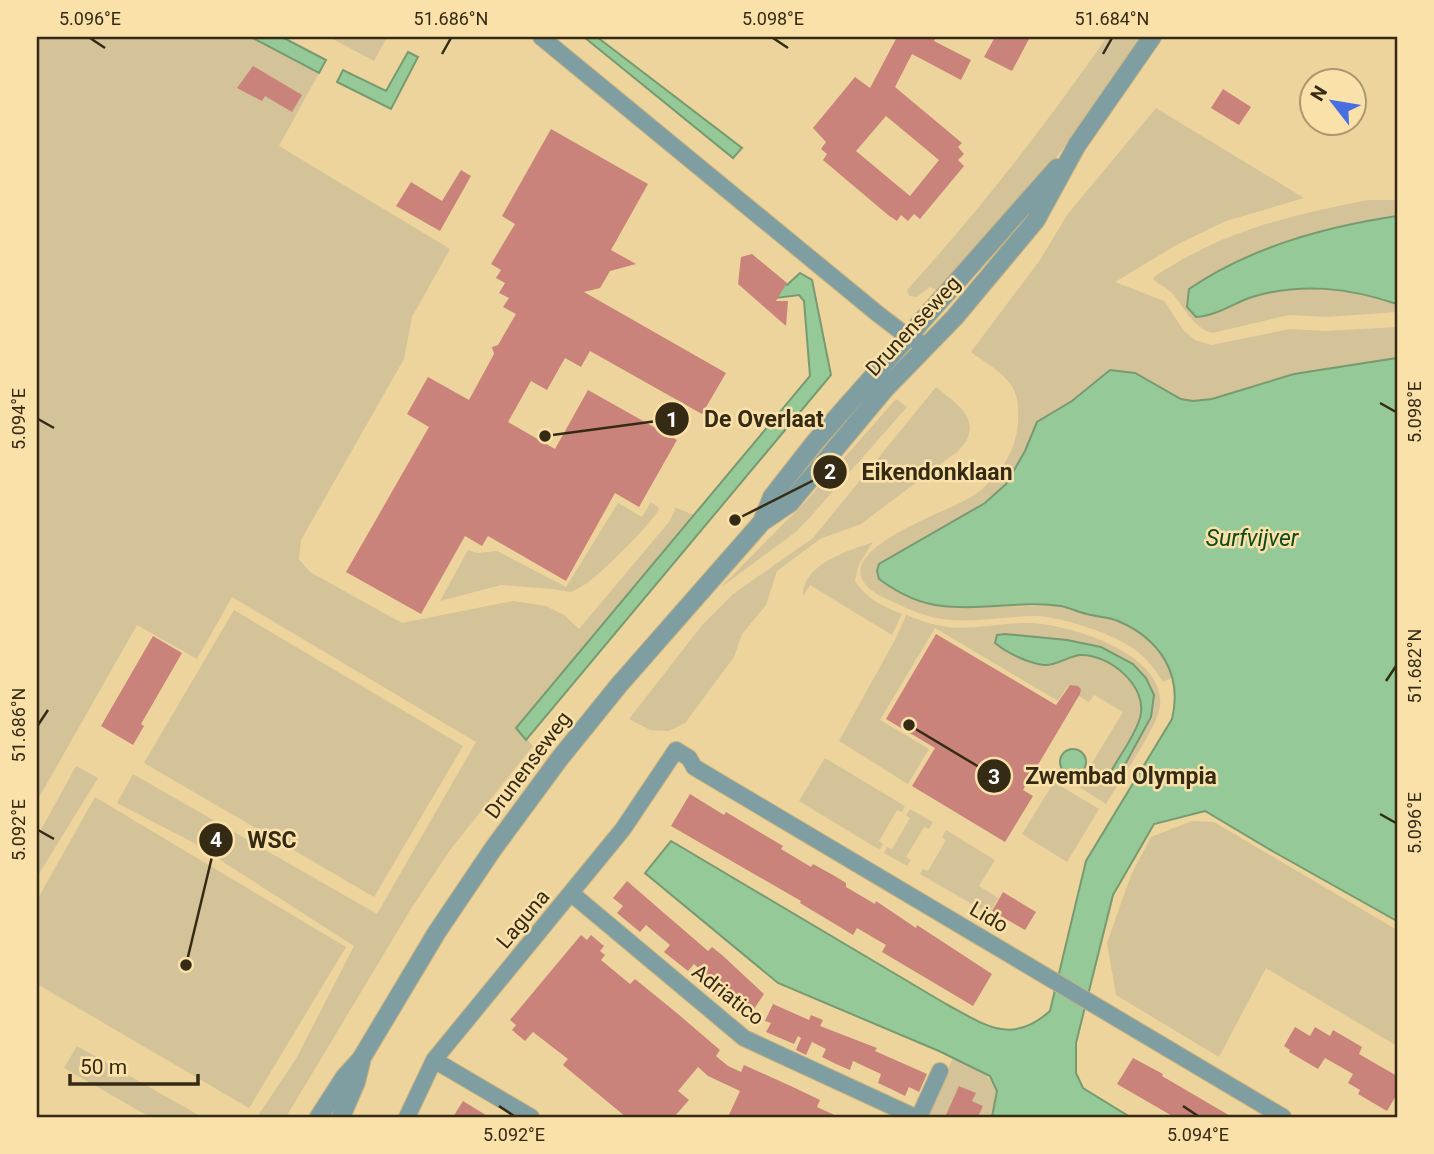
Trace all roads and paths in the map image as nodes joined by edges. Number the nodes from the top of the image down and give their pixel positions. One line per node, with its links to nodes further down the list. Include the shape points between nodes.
1 (541, 37): 4 (street)
2 (1152, 37): 3 (street, Drunenseweg)
3 (1077, 145): 4 (street, Drunenseweg); 5 (street, Drunenseweg, via 1037,220)
4 (908, 337): 5 (street); 6 (street, Drunenseweg, via 815,442 772,497)
5 (921, 353): 6 (street, Drunenseweg, via 790,503)
6 (762, 522): 9 (street, Drunenseweg, via 560,758 437,932)
7 (676, 750): 8 (street, Laguna); 17 (street, Lido, via 694,767)
8 (572, 894): 10 (street, Laguna); 16 (street, Adriatico, via 744,1038)
9 (361, 1059): 12 (street, Drunenseweg); 13 (street, Drunenseweg)
10 (435, 1060): 14 (street, Laguna); 15 (street)
11 (940, 1071): 16 (street, Adriatico)
12 (319, 1117)
13 (341, 1117)
14 (407, 1117)
15 (531, 1117)
16 (917, 1117)
17 (1283, 1117)

